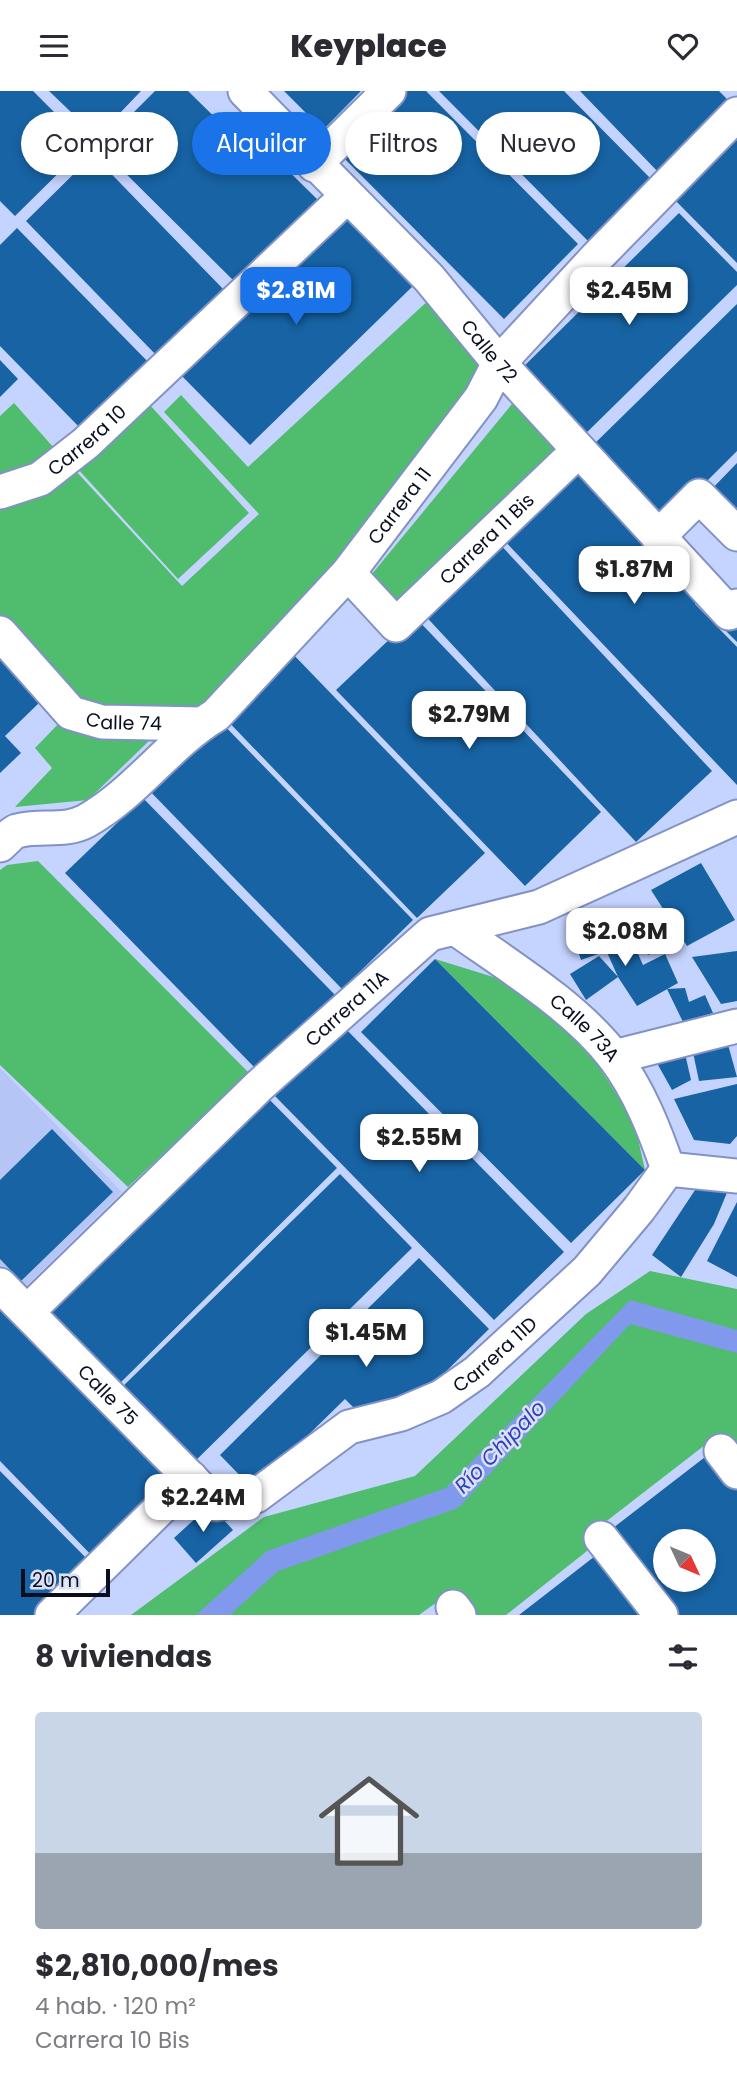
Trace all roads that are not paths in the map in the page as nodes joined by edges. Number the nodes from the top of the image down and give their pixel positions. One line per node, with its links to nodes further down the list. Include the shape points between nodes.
1 (245, 91): 3 (street, Calle 72)
2 (389, 91): 5 (street)
3 (265, 112)
4 (737, 114): 8 (street, Carrera 11)
5 (331, 148)
6 (324, 175): 7 (street, Calle 72)
7 (346, 197): 8 (street, Calle 72, via 429,278); 10 (street, Carrera 10, via 86,443 40,479)
8 (499, 363): 9 (street, Calle 72); 13 (street, Carrera 11, via 481,398)
9 (578, 451): 12 (street, Calle 72); 13 (street, Carrera 11 Bis, via 396,625)
10 (0, 492)
11 (737, 534): 12 (street, via 699,496)
12 (659, 537): 14 (street, Calle 72)
13 (348, 573): 16 (street, Carrera 11, via 216,715)
14 (733, 610)
15 (0, 633): 16 (street, Calle 74, via 72,713 102,722)
16 (201, 724): 18 (street, Carrera 11, via 138,784 83,823)
17 (737, 817): 19 (street, Carrera 11A, via 539,907)
18 (8, 838)
19 (455, 928): 21 (street, Calle 73A, via 556,1000); 25 (street, Carrera 11A, via 430,935 260,1086)
20 (737, 1025): 21 (street)
21 (614, 1057): 22 (street, Calle 73A, via 646,1115)
22 (668, 1169): 23 (street); 27 (street, Carrera 11D, via 587,1271 477,1372 441,1397 401,1414 349,1427 256,1496)
23 (737, 1176)
24 (0, 1285): 25 (street, Calle 75)
25 (27, 1312): 26 (street, Calle 75)
26 (191, 1478): 27 (street, Calle 75); 29 (street)
27 (216, 1504)
28 (601, 1538): 30 (street)
29 (52, 1615)
30 (661, 1615)

